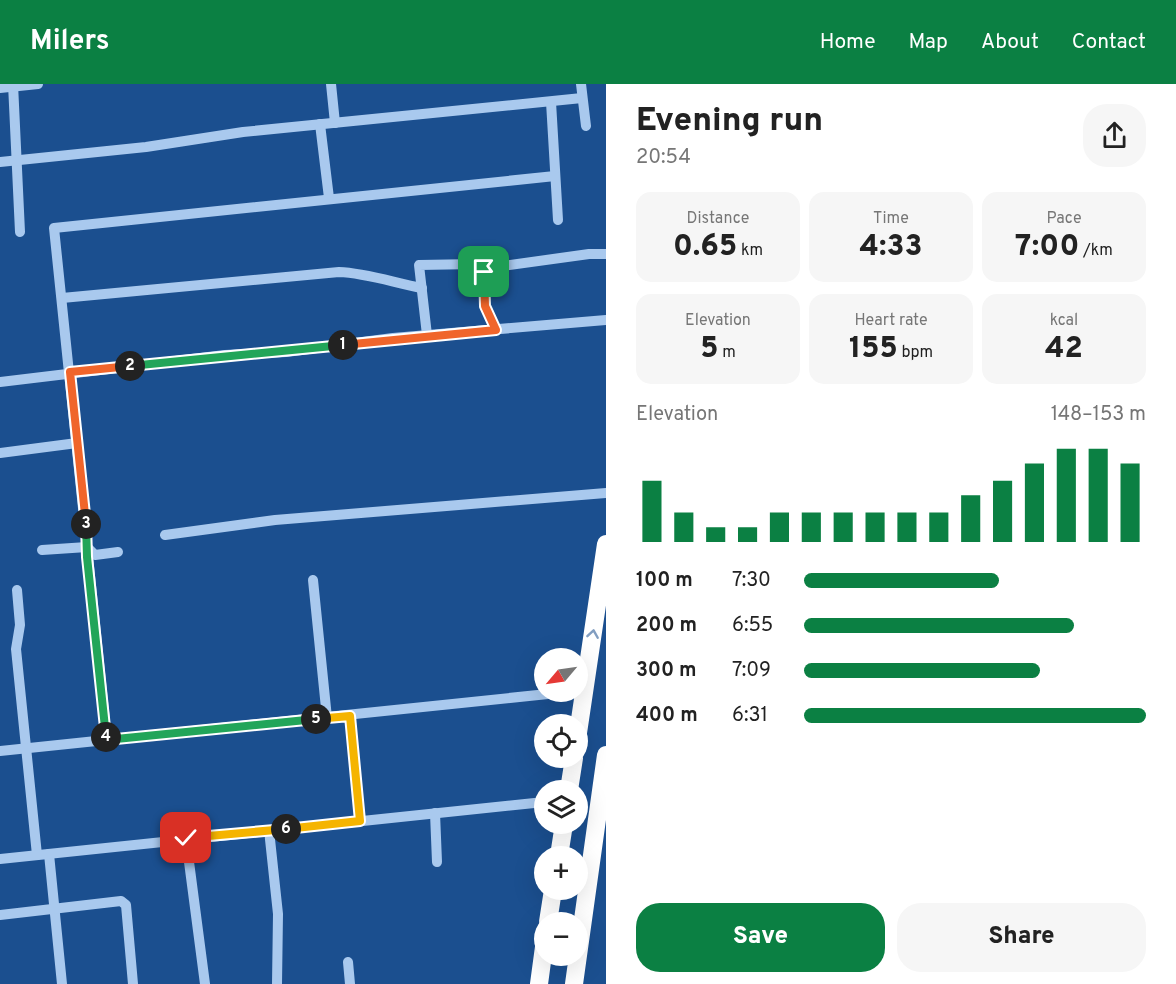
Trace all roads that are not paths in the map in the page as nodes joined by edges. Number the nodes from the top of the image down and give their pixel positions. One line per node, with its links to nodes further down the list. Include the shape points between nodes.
1 (38, 84): 4 (street)
2 (331, 84): 8 (street)
3 (581, 84): 6 (street)
4 (13, 85): 5 (street); 11 (street)
5 (0, 88)
6 (582, 98): 7 (street); 10 (street)
7 (551, 102): 8 (street); 13 (street)
8 (335, 123): 9 (street)
9 (320, 124): 11 (street); 14 (street)
10 (586, 126)
11 (15, 160): 12 (street); 16 (street)
12 (0, 162)
13 (555, 176): 14 (street); 15 (street)
14 (328, 198): 20 (street, via 54,228)
15 (558, 220)
16 (20, 232)
17 (606, 254): 18 (street)
18 (481, 269): 19 (street, via 476,264 459,262 419,265); 22 (street, via 485,306)
19 (422, 288): 20 (street, via 339,272); 23 (street)
20 (62, 298): 24 (street)
21 (606, 320): 22 (street)
22 (496, 330): 23 (street)
23 (427, 336): 24 (street)
24 (70, 372): 25 (street); 26 (street)
25 (0, 382)
26 (77, 443): 27 (street); 31 (street)
27 (0, 453)
28 (606, 493): 29 (street, via 275,520)
29 (165, 535)
30 (606, 544): 36 (highway, one-way to 30)
31 (87, 548): 32 (street); 33 (street, via 95,555); 40 (street)
32 (42, 550)
33 (118, 552)
34 (313, 580): 39 (street)
35 (17, 590): 41 (street, via 20,625 16,649)
36 (585, 648)
37 (534, 695): 38 (street)
38 (350, 716): 39 (street); 46 (street)
39 (327, 718): 40 (street)
40 (106, 740): 41 (street)
41 (26, 748): 42 (street); 50 (street)
42 (0, 751)
43 (605, 763): 63 (highway)
44 (534, 803): 45 (street)
45 (435, 813): 46 (street); 52 (street)
46 (360, 821): 47 (street)
47 (269, 830): 48 (street); 60 (street, via 278,914)
48 (186, 838): 49 (street); 59 (street)
49 (49, 854): 50 (street); 53 (street)
50 (37, 855): 51 (street)
51 (0, 859)
52 (437, 862)
53 (54, 909): 54 (street); 57 (street); 58 (street, via 122,901 126,905)
54 (0, 915)
55 (348, 962): 61 (street)
56 (541, 966): 62 (highway)
57 (62, 984)
58 (133, 984)
59 (205, 984)
60 (277, 984)
61 (350, 984)
62 (539, 984)
63 (574, 984)

